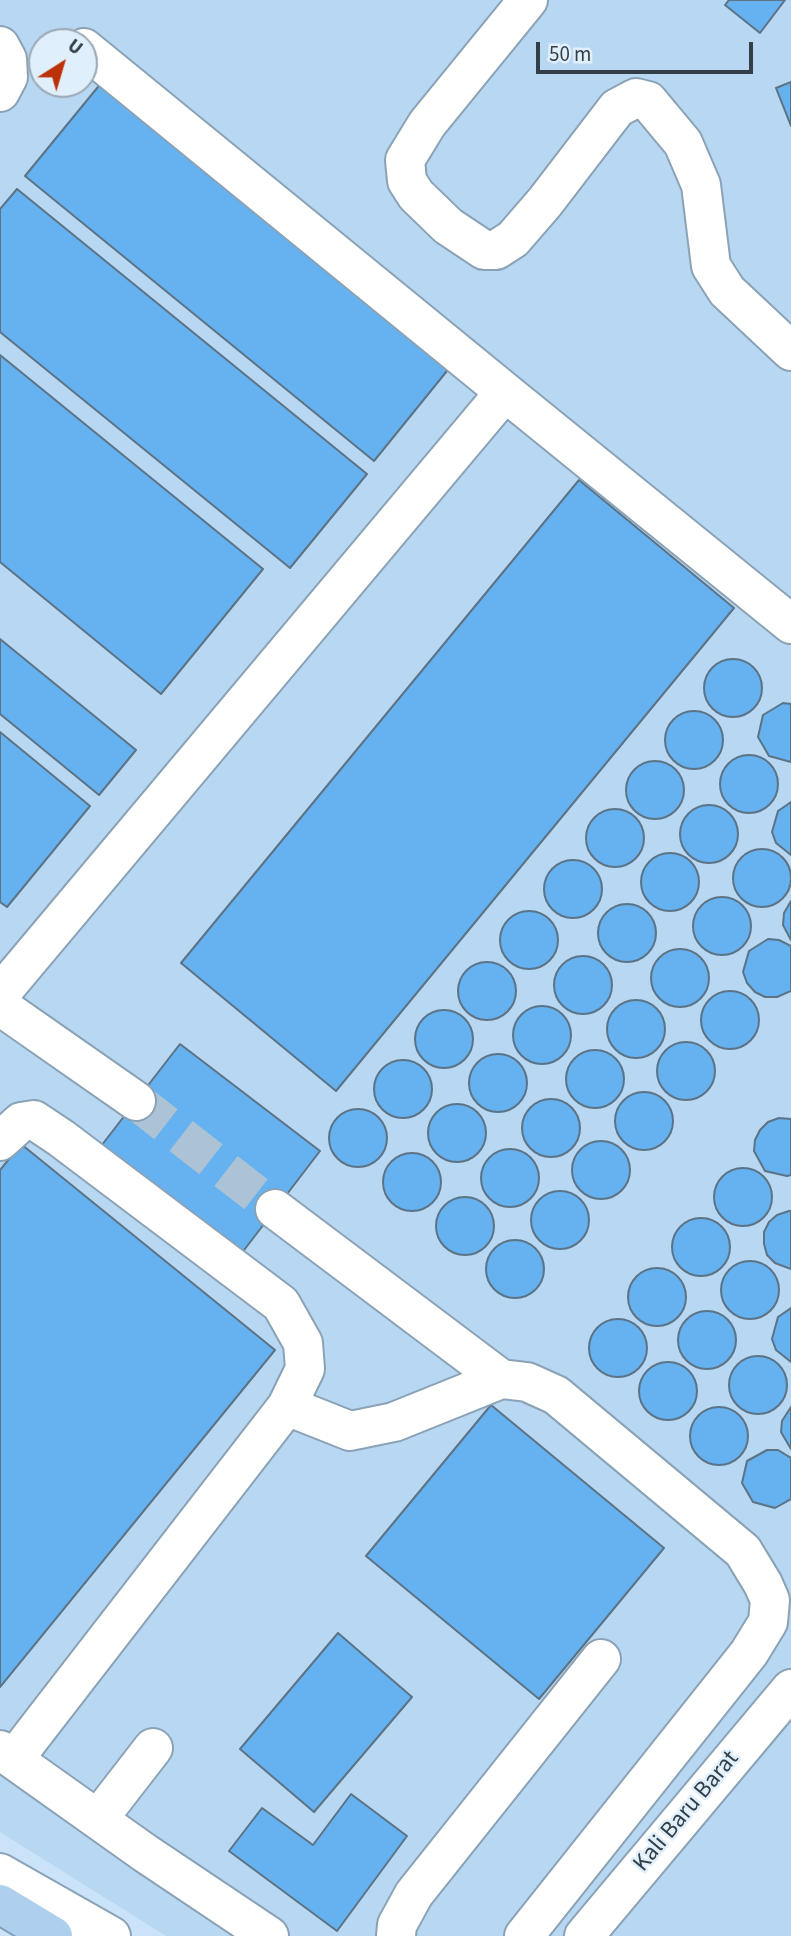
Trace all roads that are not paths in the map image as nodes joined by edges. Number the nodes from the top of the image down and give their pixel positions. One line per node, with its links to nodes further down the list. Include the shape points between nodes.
1 (528, 0): 5 (lane, via 427,124 405,160 407,181 416,195 448,226 484,250 496,250 513,239 545,202 617,108 636,99 648,101 683,143 701,185 711,266 727,292)
2 (0, 46): 4 (lane, via 8,77)
3 (98, 59): 6 (lane)
4 (0, 92)
5 (791, 351)
6 (505, 392): 7 (lane); 8 (lane)
7 (791, 624)
8 (0, 994)
9 (0, 1006): 10 (lane)
10 (136, 1101)
11 (0, 1141): 14 (lane, via 20,1122 34,1120 281,1304 303,1343 305,1370)
12 (275, 1209): 13 (lane)
13 (501, 1379): 14 (lane, via 394,1422 360,1430 350,1431); 15 (lane, via 527,1382 556,1395)
14 (286, 1406): 19 (lane)
15 (780, 1586): 27 (lane, via 768,1622 749,1653)
16 (601, 1659): 26 (lane, via 414,1894)
17 (791, 1689): 28 (lane, Kali Baru Barat)
18 (153, 1748): 20 (lane)
19 (7, 1755): 20 (lane)
20 (98, 1819): 25 (lane)
21 (0, 1873): 24 (lane)
22 (0, 1905): 23 (highway)
23 (52, 1936)
24 (111, 1936)
25 (269, 1936)
26 (396, 1936)
27 (524, 1936)
28 (584, 1936)

